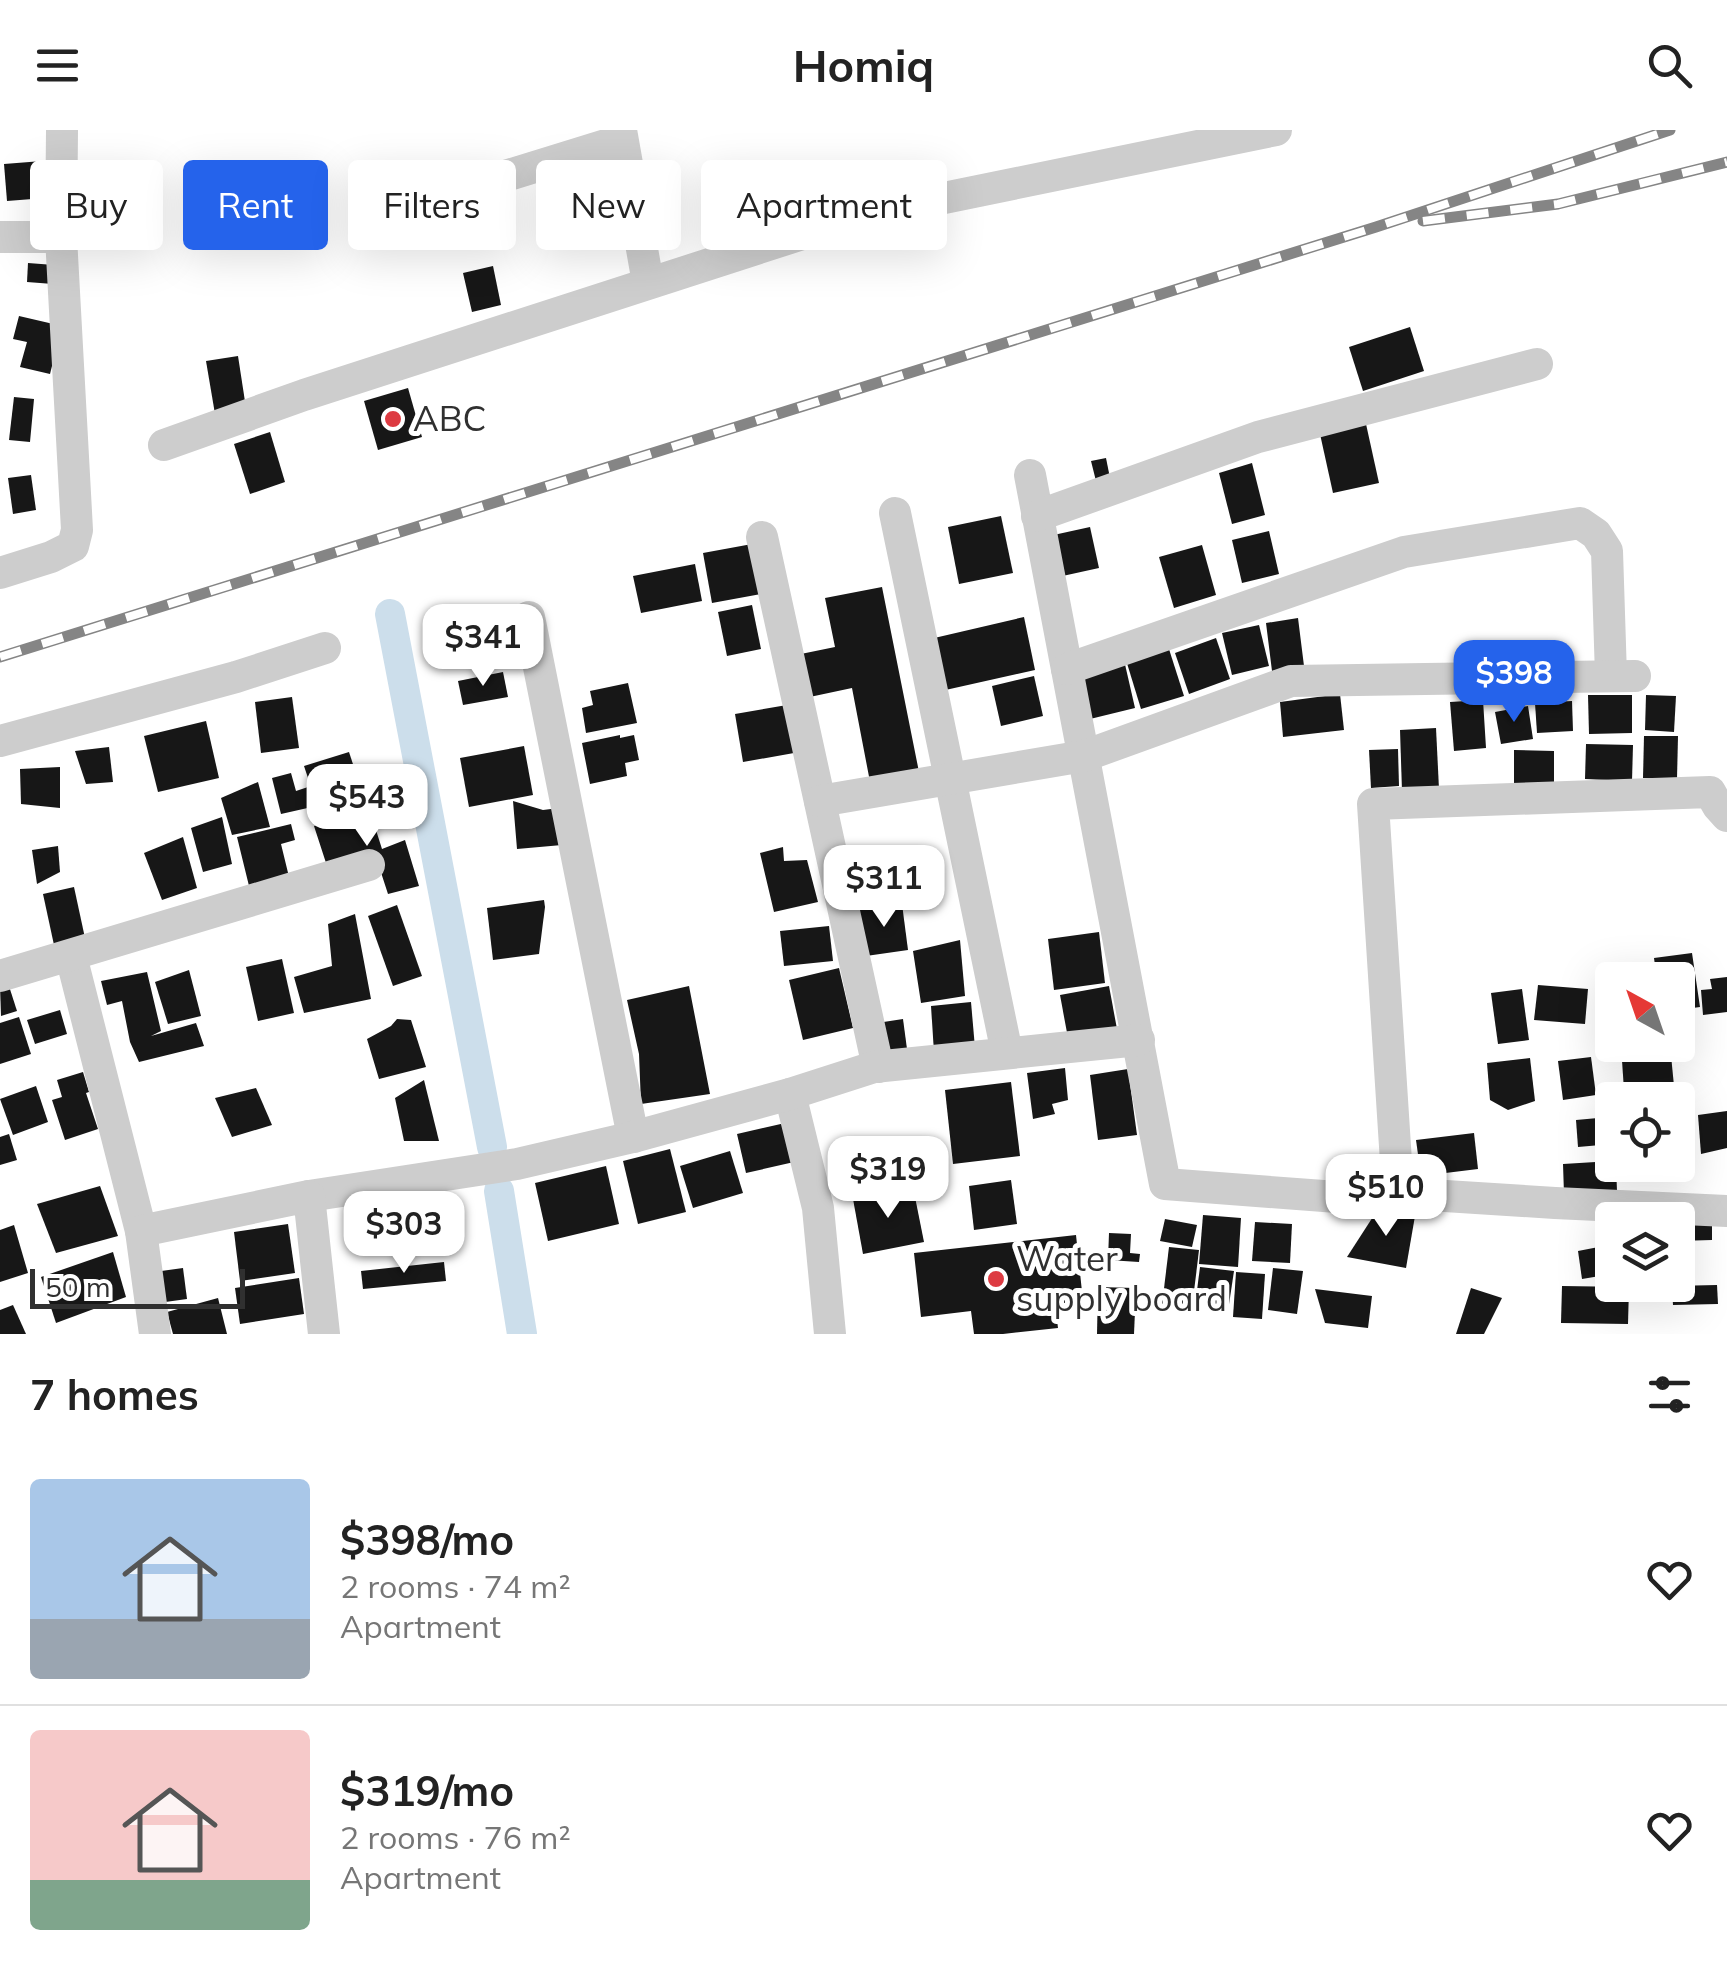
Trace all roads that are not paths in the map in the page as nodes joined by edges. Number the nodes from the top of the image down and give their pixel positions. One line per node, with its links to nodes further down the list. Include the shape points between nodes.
1 (62, 130): 4 (street)
2 (1276, 130): 9 (street, via 861,214)
3 (622, 135): 5 (street); 9 (street)
4 (62, 160)
5 (516, 170)
6 (0, 237): 7 (street)
7 (30, 237)
8 (62, 250): 16 (street, via 74,546)
9 (648, 283): 11 (street)
10 (1536, 364): 14 (street, via 1258,437)
11 (164, 445)
12 (1030, 476): 14 (street)
13 (895, 512): 22 (street)
14 (1037, 516): 19 (street)
15 (762, 537): 23 (street)
16 (0, 573)
17 (529, 617): 32 (street)
18 (325, 648): 20 (street)
19 (1067, 669): 21 (street); 21 (street, via 1404,552 1580,522 1607,551 1623,676 1291,682)
20 (0, 741)
21 (1084, 756): 22 (street); 28 (street)
22 (950, 777): 23 (street); 29 (street)
23 (820, 801): 30 (street)
24 (1727, 816): 33 (street, via 1710,792 1373,804)
25 (369, 865): 26 (street)
26 (71, 956): 27 (street); 36 (street)
27 (0, 976)
28 (1139, 1040): 29 (street); 33 (street, via 1165,1184 1336,1197)
29 (1007, 1053): 30 (street)
30 (878, 1067): 31 (street)
31 (790, 1094): 32 (street); 39 (street, via 818,1208)
32 (633, 1137): 34 (street, via 484,1170)
33 (1398, 1193): 35 (street)
34 (309, 1196): 36 (street); 38 (street)
35 (1727, 1211)
36 (141, 1230): 37 (street)
37 (156, 1334)
38 (324, 1334)
39 (830, 1334)

